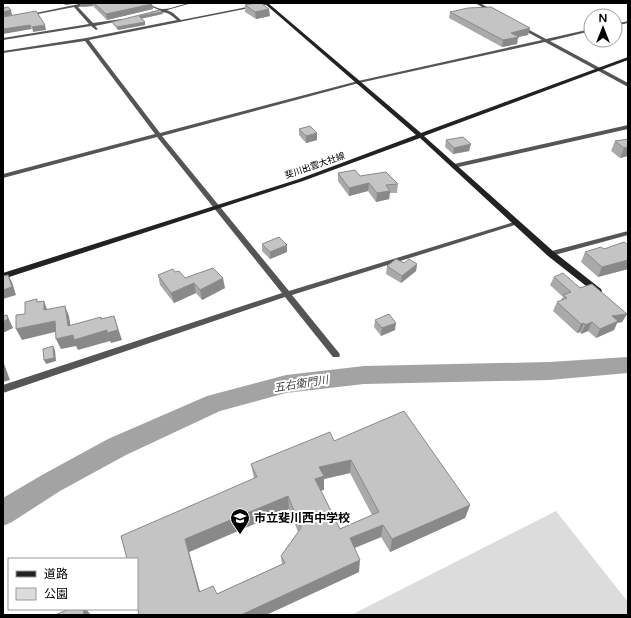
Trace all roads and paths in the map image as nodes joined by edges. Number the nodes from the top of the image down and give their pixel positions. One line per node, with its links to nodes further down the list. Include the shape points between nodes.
1 (90, 3): 7 (street)
2 (145, 3): 8 (street)
3 (190, 3): 8 (street)
4 (267, 3): 5 (street); 13 (street); 24 (main road)
5 (273, 3)
6 (477, 3): 10 (street)
7 (75, 6): 11 (street); 15 (street)
8 (164, 10): 9 (street); 13 (street)
9 (150, 14)
10 (498, 14)
11 (20, 16)
12 (128, 19): 15 (street)
13 (179, 20): 17 (street)
14 (518, 25): 20 (street)
15 (93, 26): 17 (street); 18 (street)
16 (583, 32): 20 (street)
17 (102, 35): 19 (street)
18 (3, 39)
19 (86, 39): 21 (street); 27 (street)
20 (545, 40): 23 (street); 24 (street)
21 (3, 52)
22 (628, 58): 23 (main road, 斐川出雲大社線)
23 (598, 69): 25 (street); 28 (main road, 斐川出雲大社線)
24 (358, 82): 27 (street); 28 (main road)
25 (628, 85)
26 (628, 128): 29 (street)
27 (160, 135): 30 (street); 31 (street)
28 (421, 136): 29 (main road); 31 (main road, 斐川出雲大社線)
29 (454, 166): 32 (main road)
30 (3, 176)
31 (218, 207): 35 (main road, 斐川出雲大社線); 36 (street)
32 (516, 223): 34 (main road); 36 (street)
33 (628, 233): 34 (street)
34 (552, 254): 37 (main road)
35 (3, 276)
36 (287, 294): 38 (street); 39 (street)
37 (604, 296)
38 (336, 355)
39 (3, 389)

